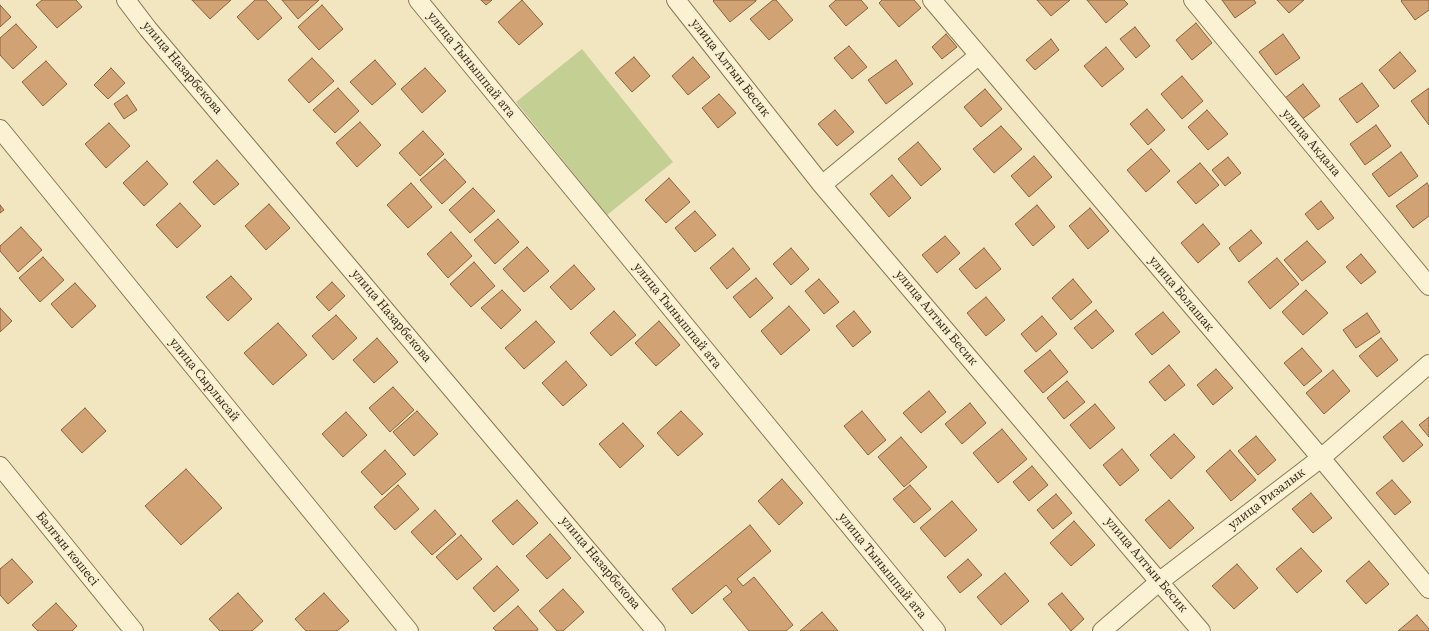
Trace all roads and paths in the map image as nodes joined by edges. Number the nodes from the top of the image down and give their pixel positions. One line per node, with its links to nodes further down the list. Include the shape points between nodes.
1 (126, 0): 17 (street, улица Назарбекова)
2 (418, 0): 18 (street, улица Тынышпай ата)
3 (676, 0): 8 (street, улица Алтын Бесик)
4 (932, 0): 6 (street, улица Болашак)
5 (1193, 0): 9 (street, улица Акдала)
6 (978, 56): 8 (street); 11 (street, улица Болашак)
7 (0, 129): 16 (street, улица Сырлысай)
8 (822, 185): 13 (street, улица Алтын Бесик)
9 (1429, 286)
10 (1429, 364): 11 (street, улица Ризалык)
11 (1321, 458): 13 (street, улица Ризалык); 14 (street, улица Болашак)
12 (0, 466): 15 (street, Балғын көшесі)
13 (1160, 581): 19 (street, улица Ризалык); 20 (street, улица Алтын Бесик)
14 (1429, 589)
15 (134, 631)
16 (409, 631)
17 (656, 631)
18 (936, 631)
19 (1102, 631)
20 (1202, 631)

